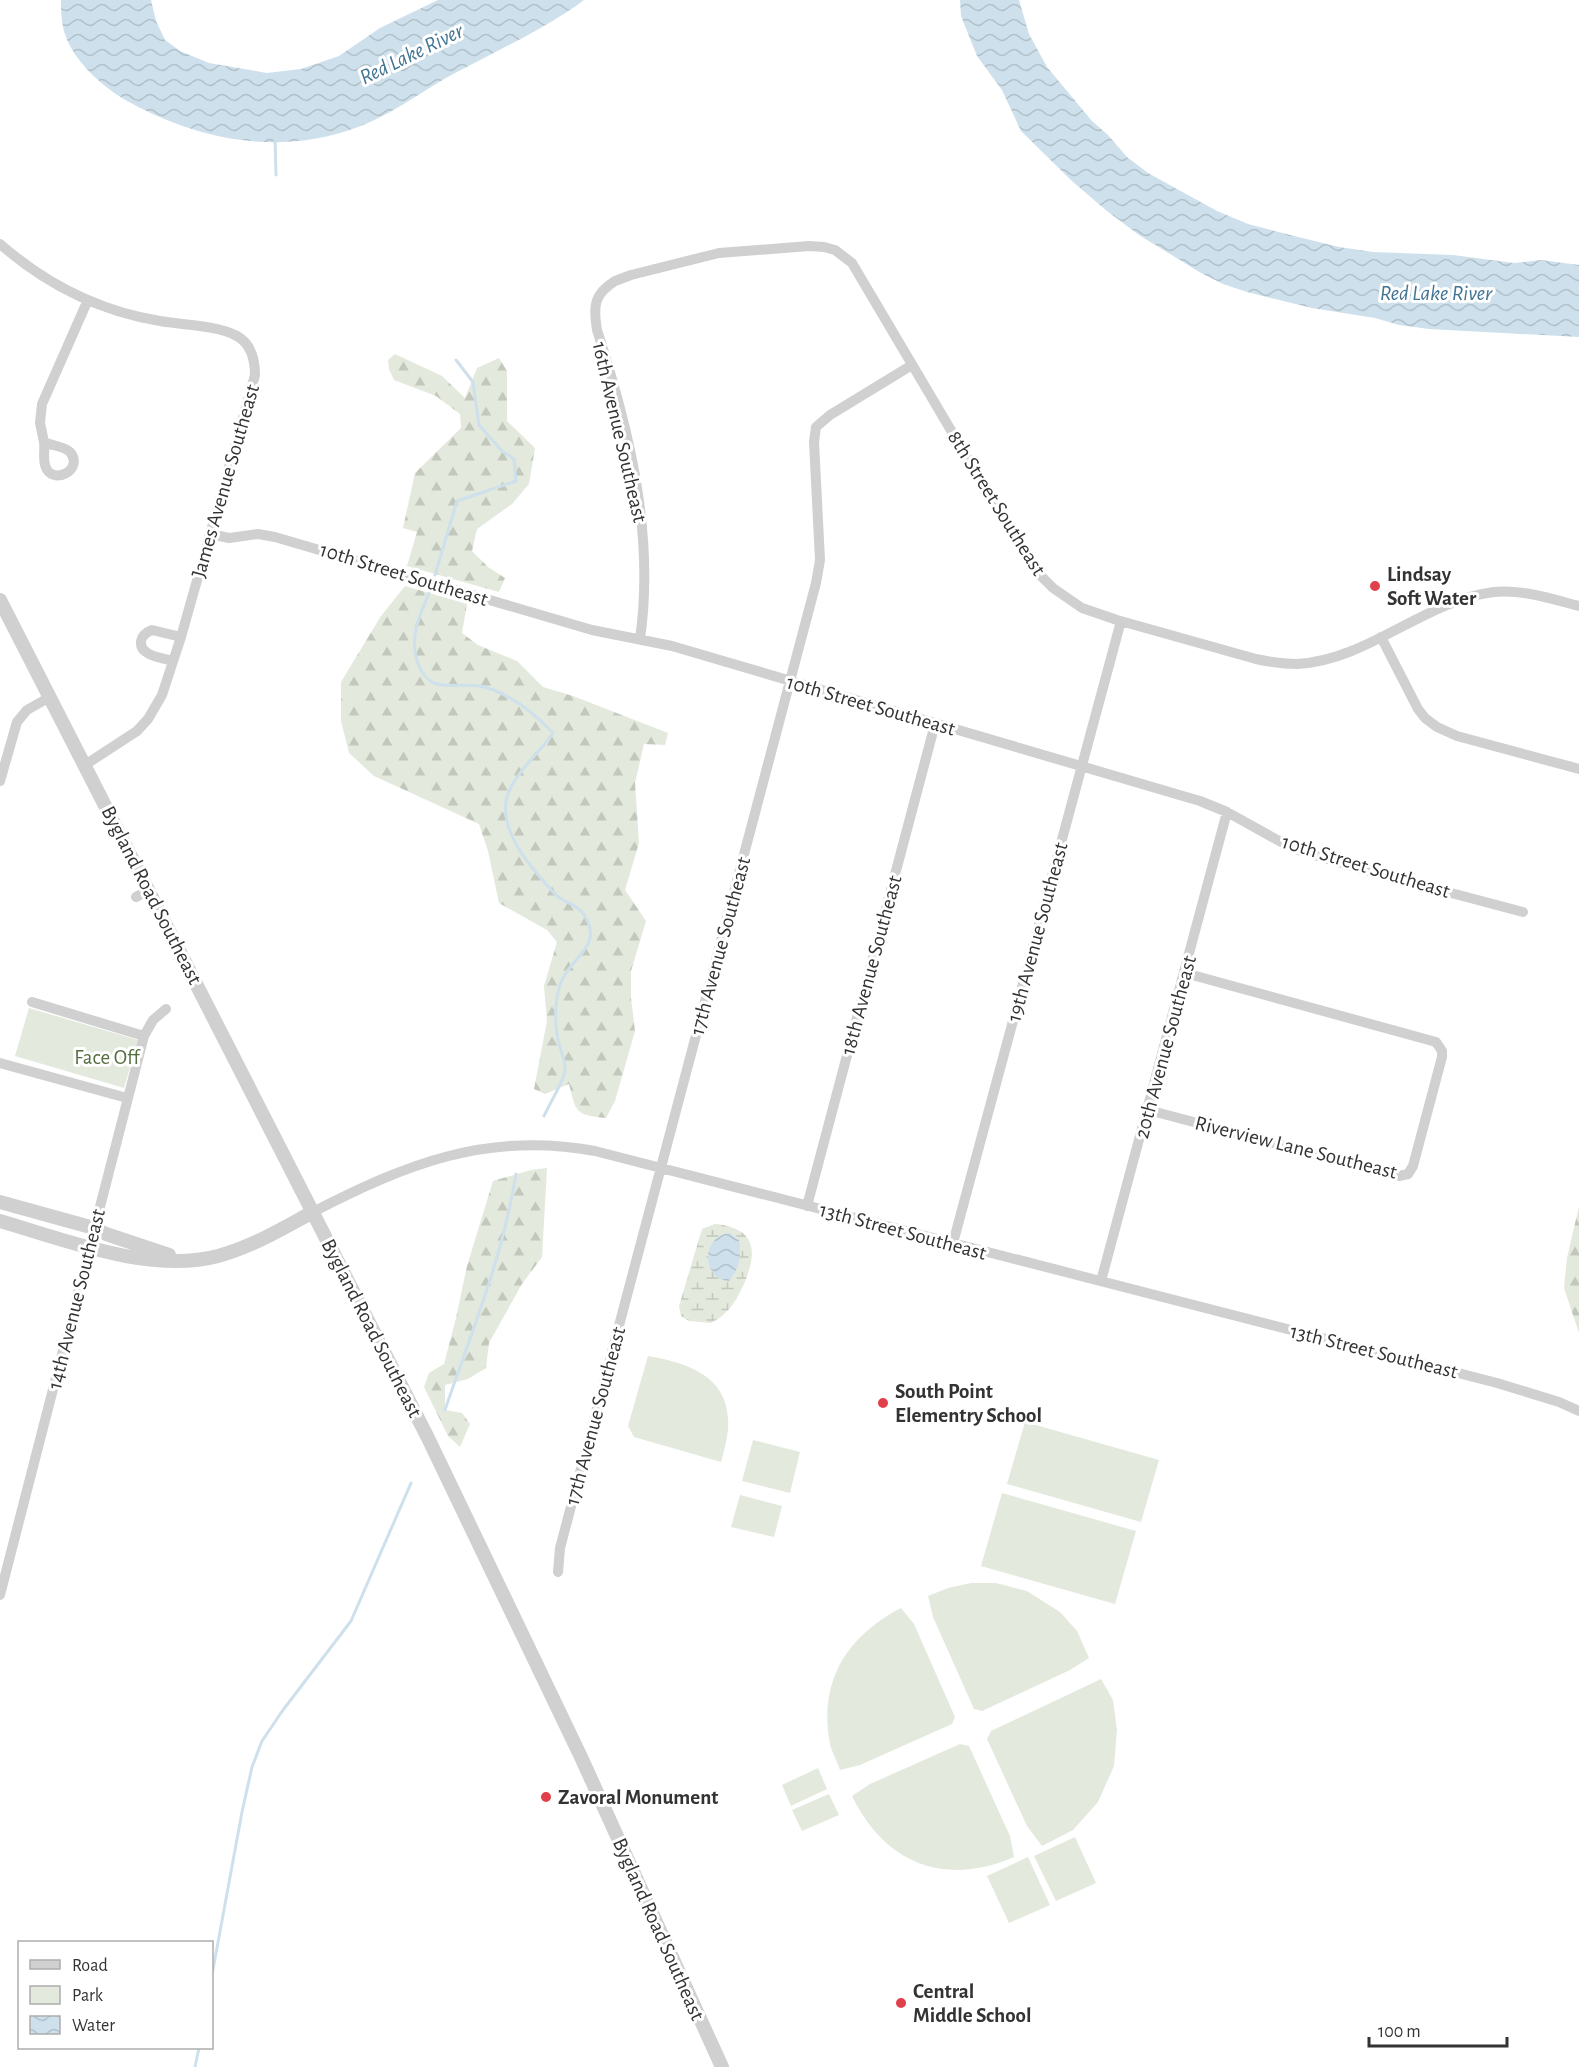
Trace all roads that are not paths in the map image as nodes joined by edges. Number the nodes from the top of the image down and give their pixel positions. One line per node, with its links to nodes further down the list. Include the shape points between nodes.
1 (0, 244): 3 (street, James Avenue Southeast, via 26,266)
2 (597, 297): 4 (street, 8th Street Southeast, via 615,281 702,256 824,247 852,263); 12 (street, 16th Avenue Southeast, via 597,330 642,518 645,569)
3 (87, 302): 5 (street, via 42,404); 6 (street, James Avenue Southeast, via 157,321 229,332 251,351 255,375)
4 (912, 365): 9 (street, 8th Street Southeast, via 1037,572 1076,604); 14 (street, 17th Avenue Southeast, via 816,427 820,560)
5 (44, 442)
6 (210, 534): 10 (street, James Avenue Southeast); 12 (street, 10th Street Southeast, via 229,538 258,534 275,537 612,636)
7 (0, 600): 15 (street, Bygland Road Southeast)
8 (1579, 606): 11 (street, 8th Street Southeast, via 1523,593 1496,592 1454,602)
9 (1120, 621): 11 (street, 8th Street Southeast, via 1277,663 1320,661); 18 (street, 19th Avenue Southeast)
10 (181, 637): 13 (street, James Avenue Southeast); 13 (street, via 152,630 141,639 148,654)
11 (1381, 637): 19 (street, via 1418,709 1437,727)
12 (639, 639): 14 (street, 10th Street Southeast)
13 (173, 661): 17 (street, James Avenue Southeast, via 162,695 148,719 137,731)
14 (790, 681): 16 (street, 10th Street Southeast); 32 (street, 17th Avenue Southeast)
15 (50, 697): 17 (street, Bygland Road Southeast); 20 (street, via 27,710 17,722)
16 (935, 724): 18 (street, 10th Street Southeast); 34 (street, 18th Avenue Southeast)
17 (85, 765): 22 (street, Bygland Road Southeast)
18 (1082, 766): 21 (street, 10th Street Southeast); 38 (street, 19th Avenue Southeast)
19 (1579, 770)
20 (0, 781)
21 (1227, 812): 24 (street, 10th Street Southeast, via 1301,851); 25 (street, 20th Avenue Southeast)
22 (149, 890): 23 (street); 35 (street, Bygland Road Southeast)
23 (136, 897)
24 (1523, 912)
25 (1185, 973): 31 (street, 20th Avenue Southeast); 31 (street, Riverview Lane Southeast, via 1436,1042 1442,1057 1413,1166 1408,1174 1399,1176)
26 (32, 1002): 28 (street)
27 (166, 1009): 28 (street, 14th Avenue Southeast, via 153,1020)
28 (144, 1036): 30 (street, 14th Avenue Southeast)
29 (0, 1063): 30 (street)
30 (127, 1098): 37 (street, 14th Avenue Southeast)
31 (1148, 1110): 41 (street, 20th Avenue Southeast)
32 (661, 1168): 34 (street, 13th Street Southeast); 35 (street, 13th Street Southeast, via 572,1147 492,1147 403,1170); 44 (street, 17th Avenue Southeast, via 560,1548)
33 (0, 1202): 37 (street)
34 (807, 1206): 38 (street, 13th Street Southeast)
35 (313, 1212): 40 (street, via 232,1252); 46 (street, Bygland Road Southeast, via 509,1605)
36 (0, 1221): 39 (street)
37 (94, 1228): 39 (street, 14th Avenue Southeast); 40 (street, via 160,1253)
38 (953, 1243): 41 (street, 13th Street Southeast)
39 (89, 1246): 40 (street, via 161,1261); 43 (street, 14th Avenue Southeast)
40 (195, 1260)
41 (1101, 1281): 42 (street, 13th Street Southeast, via 1497,1383)
42 (1579, 1411)
43 (6, 1552): 45 (street, 14th Avenue Southeast)
44 (558, 1572)
45 (0, 1595)
46 (722, 2067)

